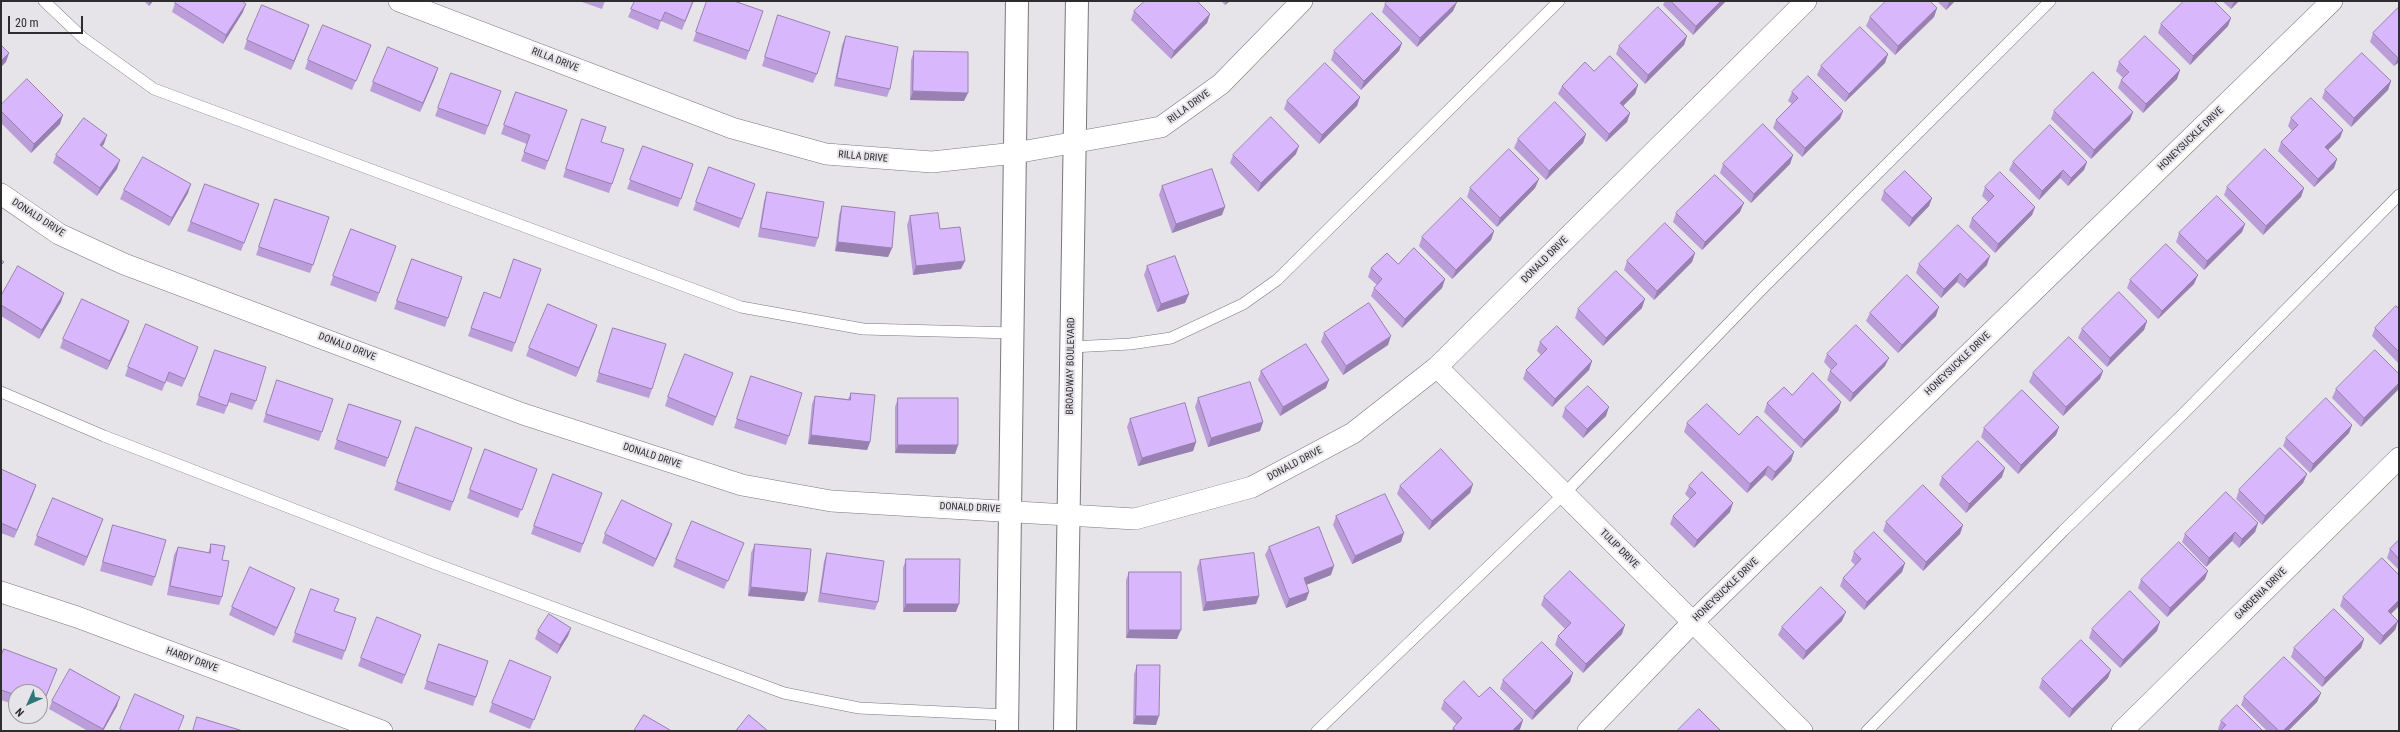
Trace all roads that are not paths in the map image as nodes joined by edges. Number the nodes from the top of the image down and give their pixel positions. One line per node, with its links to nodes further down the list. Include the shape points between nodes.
1 (44, 1): 14 (lane, via 84,38 154,89 741,307 863,329)
2 (399, 1): 11 (street, RILLA DRIVE, via 732,128 826,154 932,162)
3 (1017, 1): 11 (main road)
4 (1077, 1): 10 (main road, BROADWAY BOULEVARD)
5 (1302, 1): 10 (street, RILLA DRIVE, via 1221,84 1161,127)
6 (1559, 1): 15 (lane, via 1278,280 1243,304 1171,338)
7 (1806, 1): 16 (street, DONALD DRIVE)
8 (2050, 1): 19 (lane, via 1760,291)
9 (2332, 1): 23 (street, HONEYSUCKLE DRIVE)
10 (1074, 141): 11 (street, RILLA DRIVE); 15 (main road, BROADWAY BOULEVARD)
11 (1015, 153): 14 (main road)
12 (1, 194): 20 (street, DONALD DRIVE, via 59,234 124,264 523,414 742,485 831,501)
13 (2399, 195): 30 (lane)
14 (1012, 333): 20 (main road)
15 (1071, 348): 21 (main road, BROADWAY BOULEVARD)
16 (1437, 367): 19 (street, TULIP DRIVE); 21 (street, DONALD DRIVE, via 1353,433 1252,487 1135,519)
17 (1, 392): 24 (lane, via 104,436 360,535 784,692 859,708)
18 (2399, 458): 31 (street, GARDENIA DRIVE)
19 (1564, 494): 23 (street, TULIP DRIVE); 27 (lane)
20 (1010, 510): 21 (street, DONALD DRIVE); 24 (main road)
21 (1069, 514): 26 (main road, BROADWAY BOULEVARD)
22 (1, 592): 25 (street, HARDY DRIVE, via 85,620)
23 (1692, 623): 28 (street, HONEYSUCKLE DRIVE); 29 (street, TULIP DRIVE)
24 (1007, 723)
25 (382, 731)
26 (1065, 731)
27 (1318, 731)
28 (1588, 731)
29 (1802, 731)
30 (1867, 731)
31 (2122, 731)

